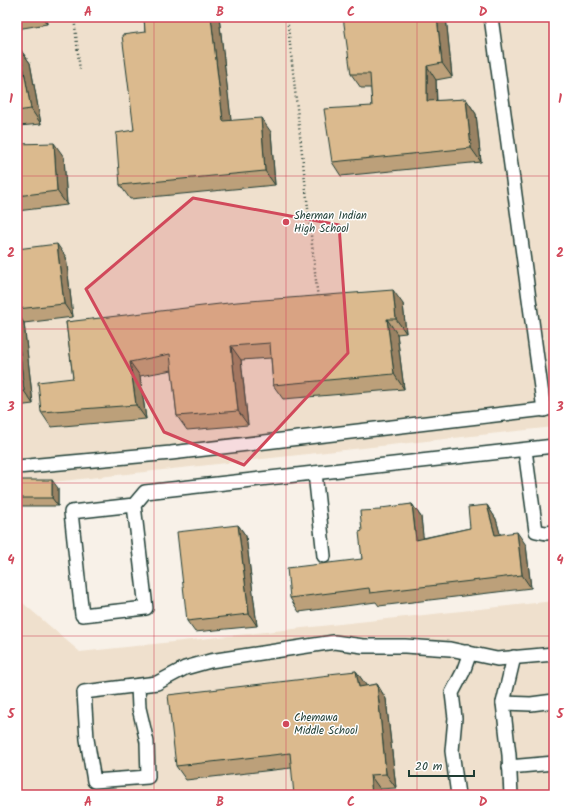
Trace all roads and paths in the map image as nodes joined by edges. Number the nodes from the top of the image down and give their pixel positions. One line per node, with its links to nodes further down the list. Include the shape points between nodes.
1 (74, 17): 4 (path)
2 (287, 17): 5 (path)
3 (491, 17): 6 (lane)
4 (80, 72)
5 (318, 302)
6 (549, 409): 9 (lane, via 171,453)
7 (554, 446): 8 (lane)
8 (525, 450): 10 (lane); 12 (lane, via 536,531)
9 (17, 467)
10 (315, 473): 11 (lane, via 145,492); 13 (lane)
11 (134, 505): 11 (lane, via 71,512 82,615 146,608)
12 (554, 532)
13 (324, 556)
14 (467, 652): 16 (lane, via 497,659); 17 (lane, via 332,643 210,662 185,668 158,682); 22 (lane, via 468,658 463,672 452,693 455,718 452,751)
15 (554, 654): 16 (lane)
16 (514, 657): 19 (lane)
17 (138, 686): 17 (lane, via 139,708 147,742 148,777 94,781 87,739 84,692)
18 (554, 701): 19 (lane, via 531,704)
19 (503, 703): 21 (lane)
20 (554, 763): 21 (lane)
21 (509, 767): 23 (lane)
22 (458, 795)
23 (511, 795)

